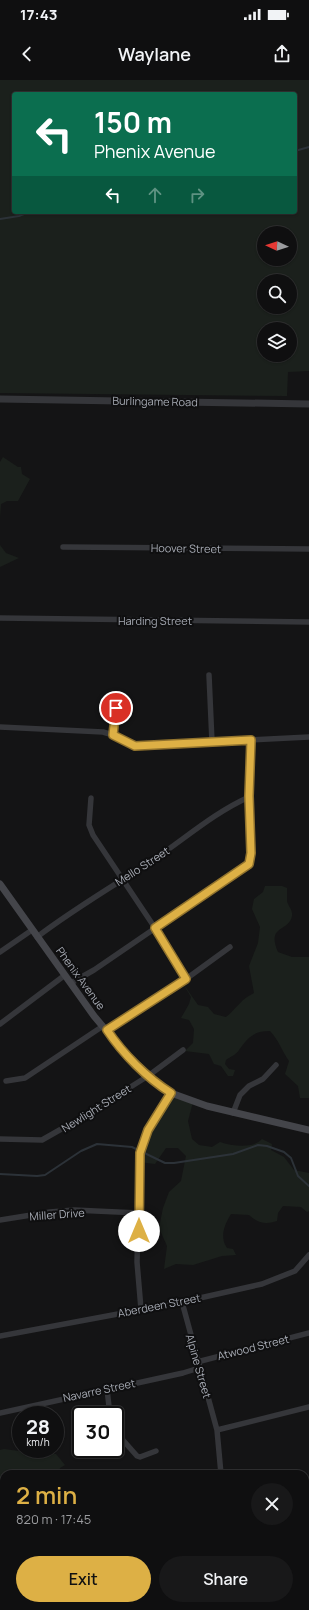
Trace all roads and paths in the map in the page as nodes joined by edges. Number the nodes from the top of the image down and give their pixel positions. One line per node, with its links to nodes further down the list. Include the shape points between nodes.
1 (0, 399): 2 (street, Burlingame Road)
2 (309, 404)
3 (63, 547): 4 (street, Hoover Street)
4 (309, 549)
5 (0, 618): 6 (street, Harding Street)
6 (309, 622)
7 (209, 675): 13 (street)
8 (117, 697): 10 (street)
9 (0, 727): 10 (street, via 103,732)
10 (113, 735): 13 (street, via 135,746)
11 (309, 737): 12 (street)
12 (251, 740): 13 (street); 14 (street)
13 (212, 742)
14 (249, 796): 16 (street, Mello Street); 18 (street, via 249,864)
15 (91, 798): 16 (street, via 89,828)
16 (122, 879): 18 (street); 20 (street, Mello Street)
17 (0, 884): 19 (main road, Phenix Avenue)
18 (155, 928): 24 (street); 25 (street)
19 (32, 930): 20 (main road, Phenix Avenue); 22 (street)
20 (37, 936): 23 (main road, Phenix Avenue)
21 (230, 947): 24 (street)
22 (0, 952)
23 (65, 975): 25 (main road, Phenix Avenue); 26 (street)
24 (186, 979): 27 (street)
25 (71, 983): 27 (main road, Phenix Avenue)
26 (0, 1024)
27 (105, 1028): 30 (main road, Phenix Avenue); 31 (street, via 25,1078)
28 (183, 1050): 30 (street, Newlight Street)
29 (276, 1065): 33 (street, via 263,1079 248,1086 240,1095)
30 (148, 1076): 32 (main road, Phenix Avenue); 35 (street, Newlight Street, via 42,1140)
31 (6, 1081)
32 (171, 1093): 33 (main road, Phenix Avenue, via 189,1101); 36 (street, via 148,1130 141,1148)
33 (233, 1113): 34 (main road, Phenix Avenue)
34 (309, 1130)
35 (0, 1138)
36 (139, 1213): 37 (street, Miller Drive, via 74,1210); 40 (street, via 137,1279)
37 (0, 1220)
38 (309, 1255): 39 (street, Aberdeen Street, via 295,1271 262,1284)
39 (182, 1302): 40 (street, Aberdeen Street); 43 (street, Alpine Street)
40 (141, 1309): 42 (street, Aberdeen Street)
41 (309, 1333): 43 (street, Atwood Street)
42 (0, 1336)
43 (198, 1365): 44 (street, Navarre Street, via 183,1373); 48 (street, Alpine Street)
44 (107, 1389): 45 (street); 47 (street, Navarre Street)
45 (109, 1406)
46 (309, 1407): 48 (street)
47 (0, 1413)
48 (217, 1430): 51 (street, Alpine Street)
49 (124, 1441): 50 (street, via 140,1457)
50 (156, 1451)
51 (221, 1470)

